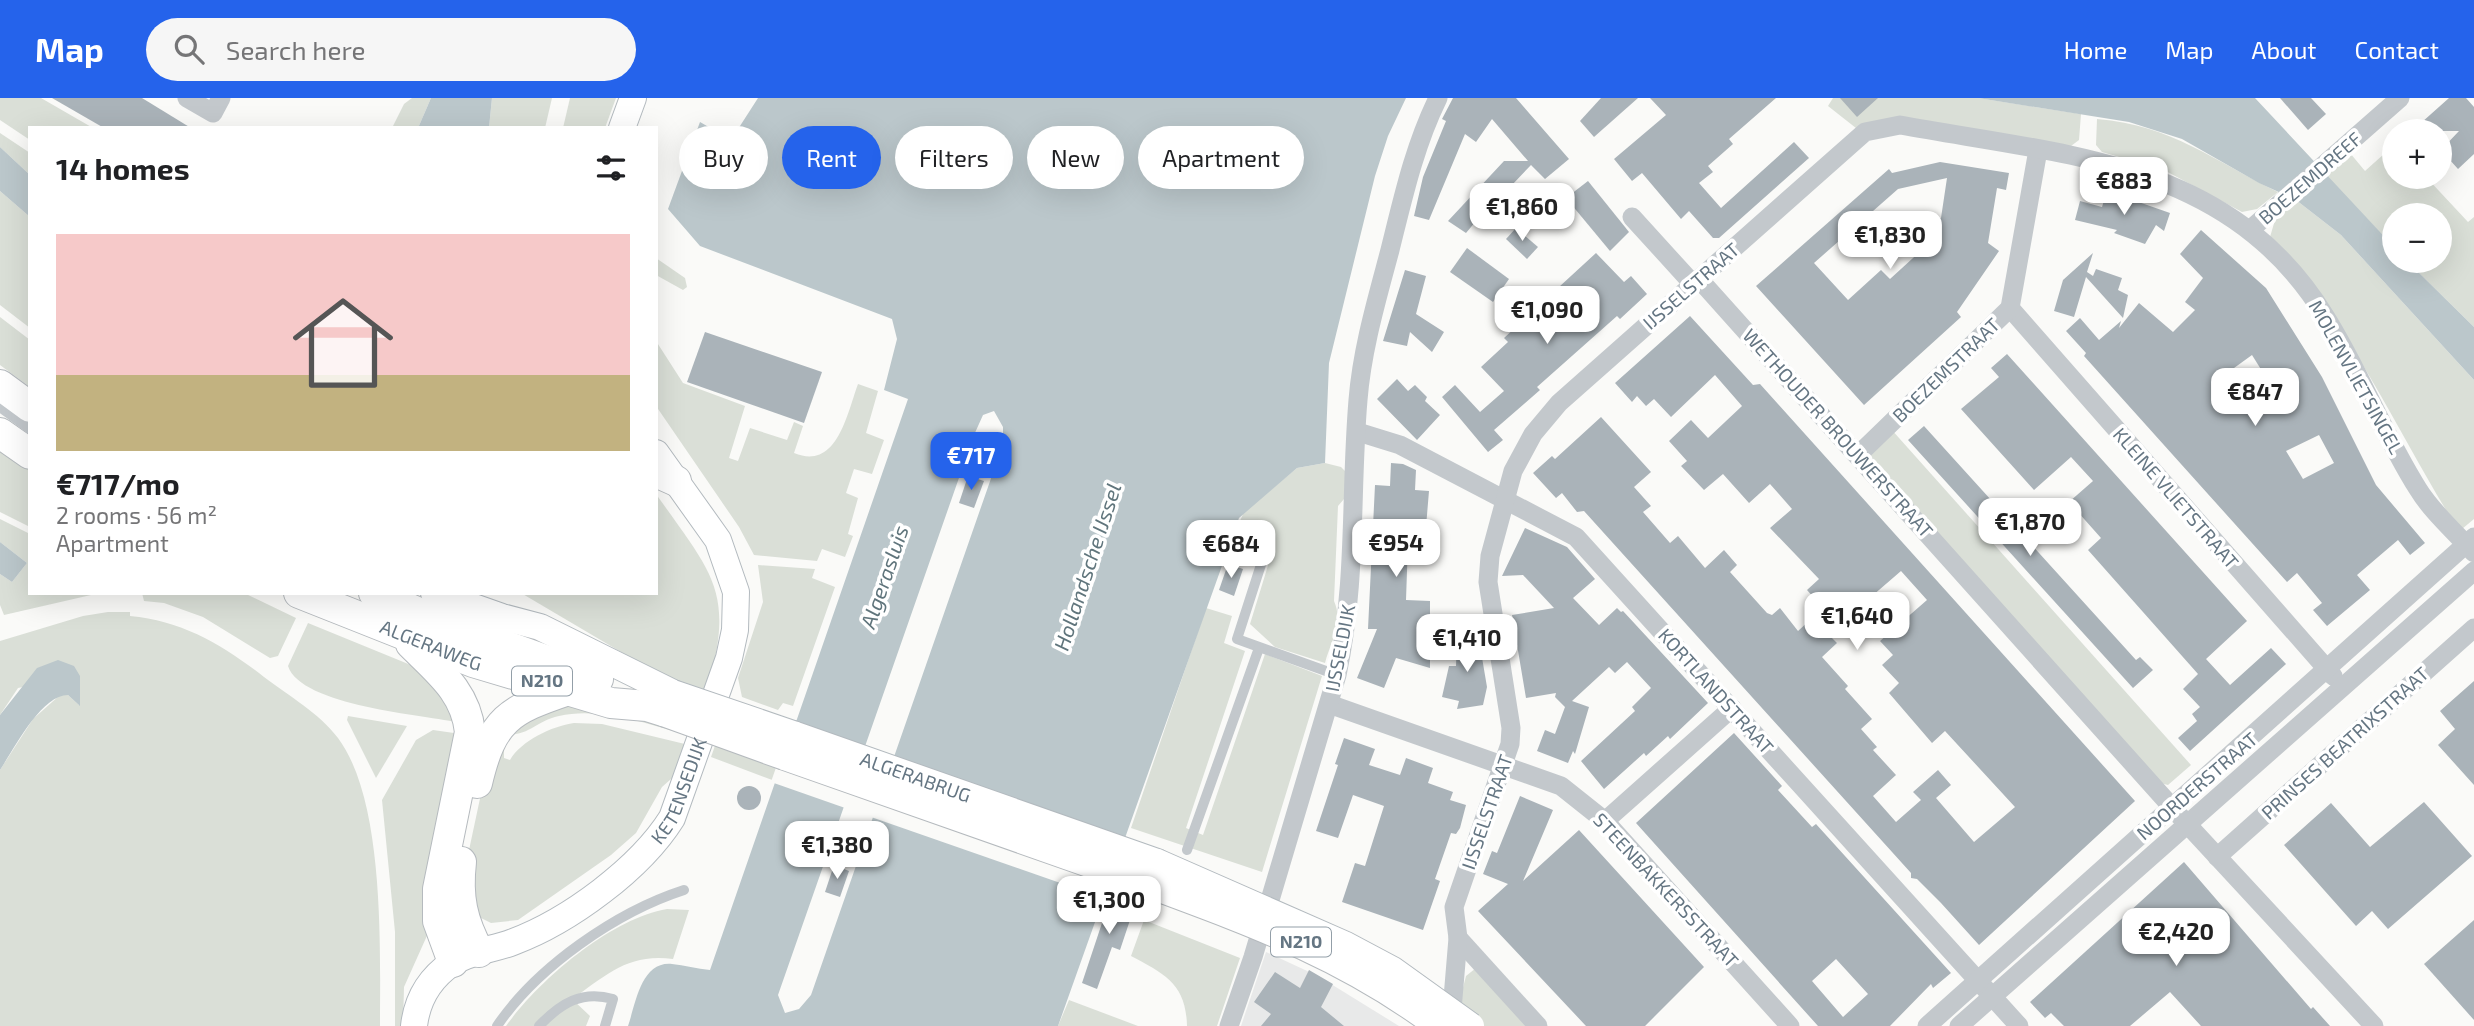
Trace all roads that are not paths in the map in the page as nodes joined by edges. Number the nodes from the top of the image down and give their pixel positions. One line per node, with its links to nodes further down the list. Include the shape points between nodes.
1 (187, 98): 2 (street, via 213,113)
2 (221, 98)
3 (633, 98): 6 (street)
4 (1438, 98): 16 (street, IJSSELDIJK, via 1419,140 1377,298 1361,380)
5 (2400, 98): 9 (street, BOEZEMDREEF)
6 (623, 126)
7 (2038, 150): 9 (street, MOLENVLIETSINGEL, via 2117,164 2219,208); 10 (street, IJSSELSTRAAT, via 1900,125 1865,132); 11 (street, BOEZEMSTRAAT)
8 (1632, 216): 10 (street, WETHOUDER BROUWERSTRAAT)
9 (2251, 229): 23 (street, MOLENVLIETSINGEL, via 2297,276 2325,315 2419,491)
10 (1696, 282): 19 (street, WETHOUDER BROUWERSTRAAT); 22 (street, IJSSELSTRAAT, via 1546,415 1513,471)
11 (2010, 308): 19 (street, BOEZEMSTRAAT); 36 (street, KLEINE VLIETSTRAAT)
12 (0, 385): 13 (main road)
13 (28, 406)
14 (0, 407): 15 (lane)
15 (28, 428)
16 (1358, 432): 22 (street, KORTLANDSTRAAT, via 1400,445); 37 (street, IJSSELDIJK, via 1352,577)
17 (0, 433): 18 (main road)
18 (28, 453)
19 (1858, 455): 44 (street, WETHOUDER BROUWERSTRAAT)
20 (658, 458): 21 (street, KETENSEDIJK)
21 (666, 476): 52 (street, KETENSEDIJK, via 726,556 737,613 729,658 672,818 633,866 561,918 513,942)
22 (1506, 500): 42 (street, KORTLANDSTRAAT, via 1576,537); 43 (street, IJSSELSTRAAT, via 1488,569 1511,728)
23 (2471, 545): 36 (street, NOORDERSTRAAT)
24 (1267, 546): 35 (lane, via 1237,639)
25 (2474, 571): 38 (street, NOORDERSTRAAT)
26 (304, 595): 33 (main road, ALGERAWEG / N210)
27 (377, 595): 34 (main road, ALGERAWEG / N210)
28 (433, 595): 34 (main road, via 442,608)
29 (438, 595): 31 (street)
30 (494, 595): 31 (street)
31 (540, 627): 40 (street)
32 (2474, 628): 48 (street, PRINSES BEATRIXSTRAAT)
33 (401, 634): 39 (main road, ALGERAWEG / N210, via 473,662); 52 (main road, via 443,674 468,714 470,732 439,889 438,921)
34 (496, 642): 40 (main road, ALGERAWEG / N210)
35 (1259, 648): 37 (lane); 47 (lane)
36 (2325, 667): 38 (street, KLEINE VLIETSTRAAT); 44 (street, NOORDERSTRAAT)
37 (1336, 675): 41 (street, IJSSELDIJK)
38 (2343, 687): 46 (street, NOORDERSTRAAT)
39 (568, 690): 40 (main road, ALGERAWEG / N210, via 611,703); 52 (main road, via 517,710 502,721 481,764 459,890)
40 (662, 704): 49 (main road, ALGERABRUG / N210, bridge)
41 (1329, 704): 43 (street, STEENBAKKERSSTRAAT); 59 (street, IJSSELDIJK)
42 (1732, 708): 45 (street); 53 (street, KORTLANDSTRAAT)
43 (1503, 765): 45 (street, STEENBAKKERSSTRAAT, via 1560,786); 51 (street, IJSSELSTRAAT, via 1454,907)
44 (2172, 807): 46 (street, WETHOUDER BROUWERSTRAAT); 53 (street, NOORDERSTRAAT)
45 (1605, 821): 64 (street, STEENBAKKERSSTRAAT)
46 (2186, 824): 48 (street, WETHOUDER BROUWERSTRAAT); 54 (street, NOORDERSTRAAT)
47 (1187, 850)
48 (2217, 857): 68 (street, WETHOUDER BROUWERSTRAAT)
49 (1153, 873): 60 (main road, N210, bridge, via 1381,985); 62 (street, bridge, via 1346,945 1393,970)
50 (684, 890): 56 (lane, via 604,928 555,964 510,1006)
51 (1458, 938): 61 (street, IJSSELSTRAAT); 63 (street)
52 (466, 957): 55 (street, KETENSEDIJK, via 436,977 422,996)
53 (1979, 980): 54 (street, KORTLANDSTRAAT); 65 (street, NOORDERSTRAAT)
54 (1992, 996): 66 (street, NOORDERSTRAAT); 67 (street, KORTLANDSTRAAT)
55 (414, 1026)
56 (497, 1026)
57 (539, 1026): 58 (lane, via 556,1009 593,993 613,999)
58 (605, 1026)
59 (1229, 1026)
60 (1441, 1026)
61 (1450, 1026)
62 (1471, 1026)
63 (1538, 1026)
64 (1790, 1026)
65 (1927, 1026)
66 (1959, 1026)
67 (2019, 1026)
68 (2374, 1026)

